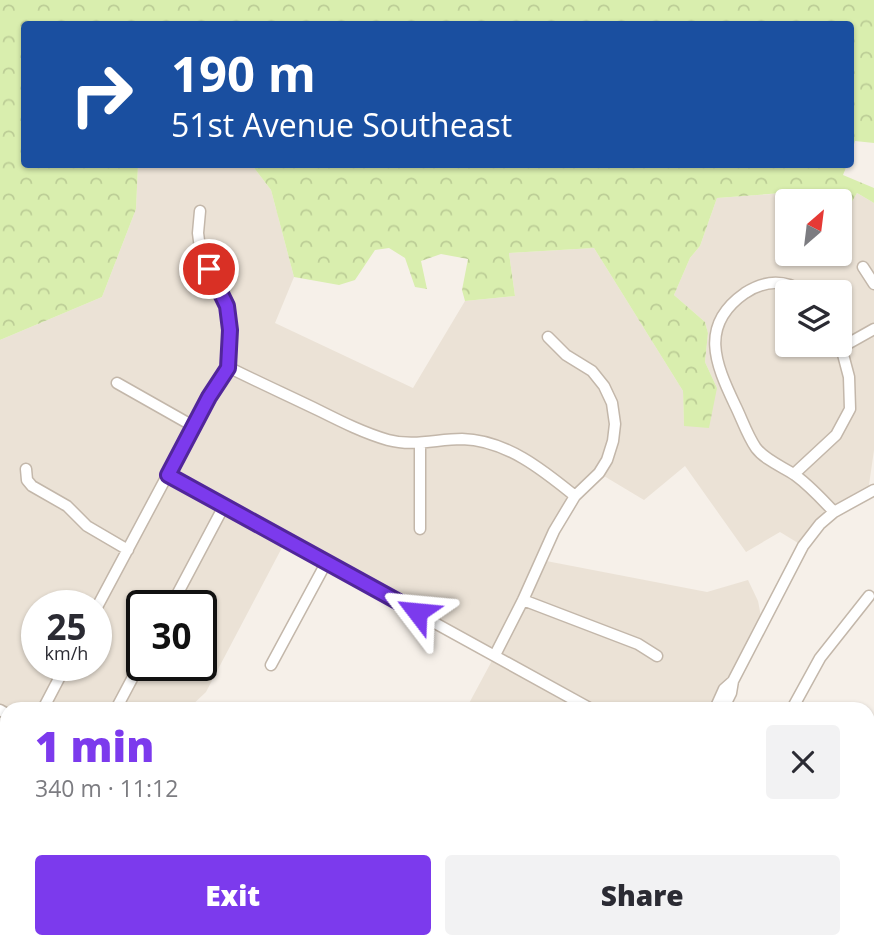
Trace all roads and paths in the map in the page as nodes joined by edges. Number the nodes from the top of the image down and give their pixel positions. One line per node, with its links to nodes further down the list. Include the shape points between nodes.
1 (200, 211): 9 (street, via 201,256 227,306)
2 (863, 267): 4 (street)
3 (775, 282): 14 (street, via 760,284 726,310 715,330 715,357 757,450)
4 (874, 284)
5 (874, 329): 7 (street)
6 (548, 337): 17 (street, via 592,371 604,386 614,414 614,441 607,460)
7 (852, 340)
8 (844, 357): 14 (street, via 849,409 836,436)
9 (228, 368): 11 (street); 12 (street, via 360,431)
10 (117, 383): 11 (street)
11 (193, 426): 15 (street)
12 (420, 444): 17 (street, via 466,439 494,445 522,456); 20 (street)
13 (26, 469): 21 (street, via 32,486)
14 (793, 474): 19 (street)
15 (168, 475): 18 (street); 21 (street)
16 (874, 490): 19 (street)
17 (575, 496): 26 (street)
18 (224, 506): 22 (street); 24 (street)
19 (834, 512): 32 (street, via 803,546)
20 (420, 529)
21 (128, 550): 23 (street)
22 (326, 563): 27 (street); 29 (street)
23 (106, 590)
24 (179, 590)
25 (869, 596): 38 (street, via 820,658)
26 (523, 600): 27 (street); 28 (street, via 638,644)
27 (495, 655): 35 (street)
28 (657, 656)
29 (271, 664)
30 (58, 681): 33 (street)
31 (131, 681): 34 (street)
32 (733, 681): 36 (street); 37 (street)
33 (47, 702)
34 (120, 702)
35 (578, 702)
36 (718, 702)
37 (726, 702)
38 (796, 702)

